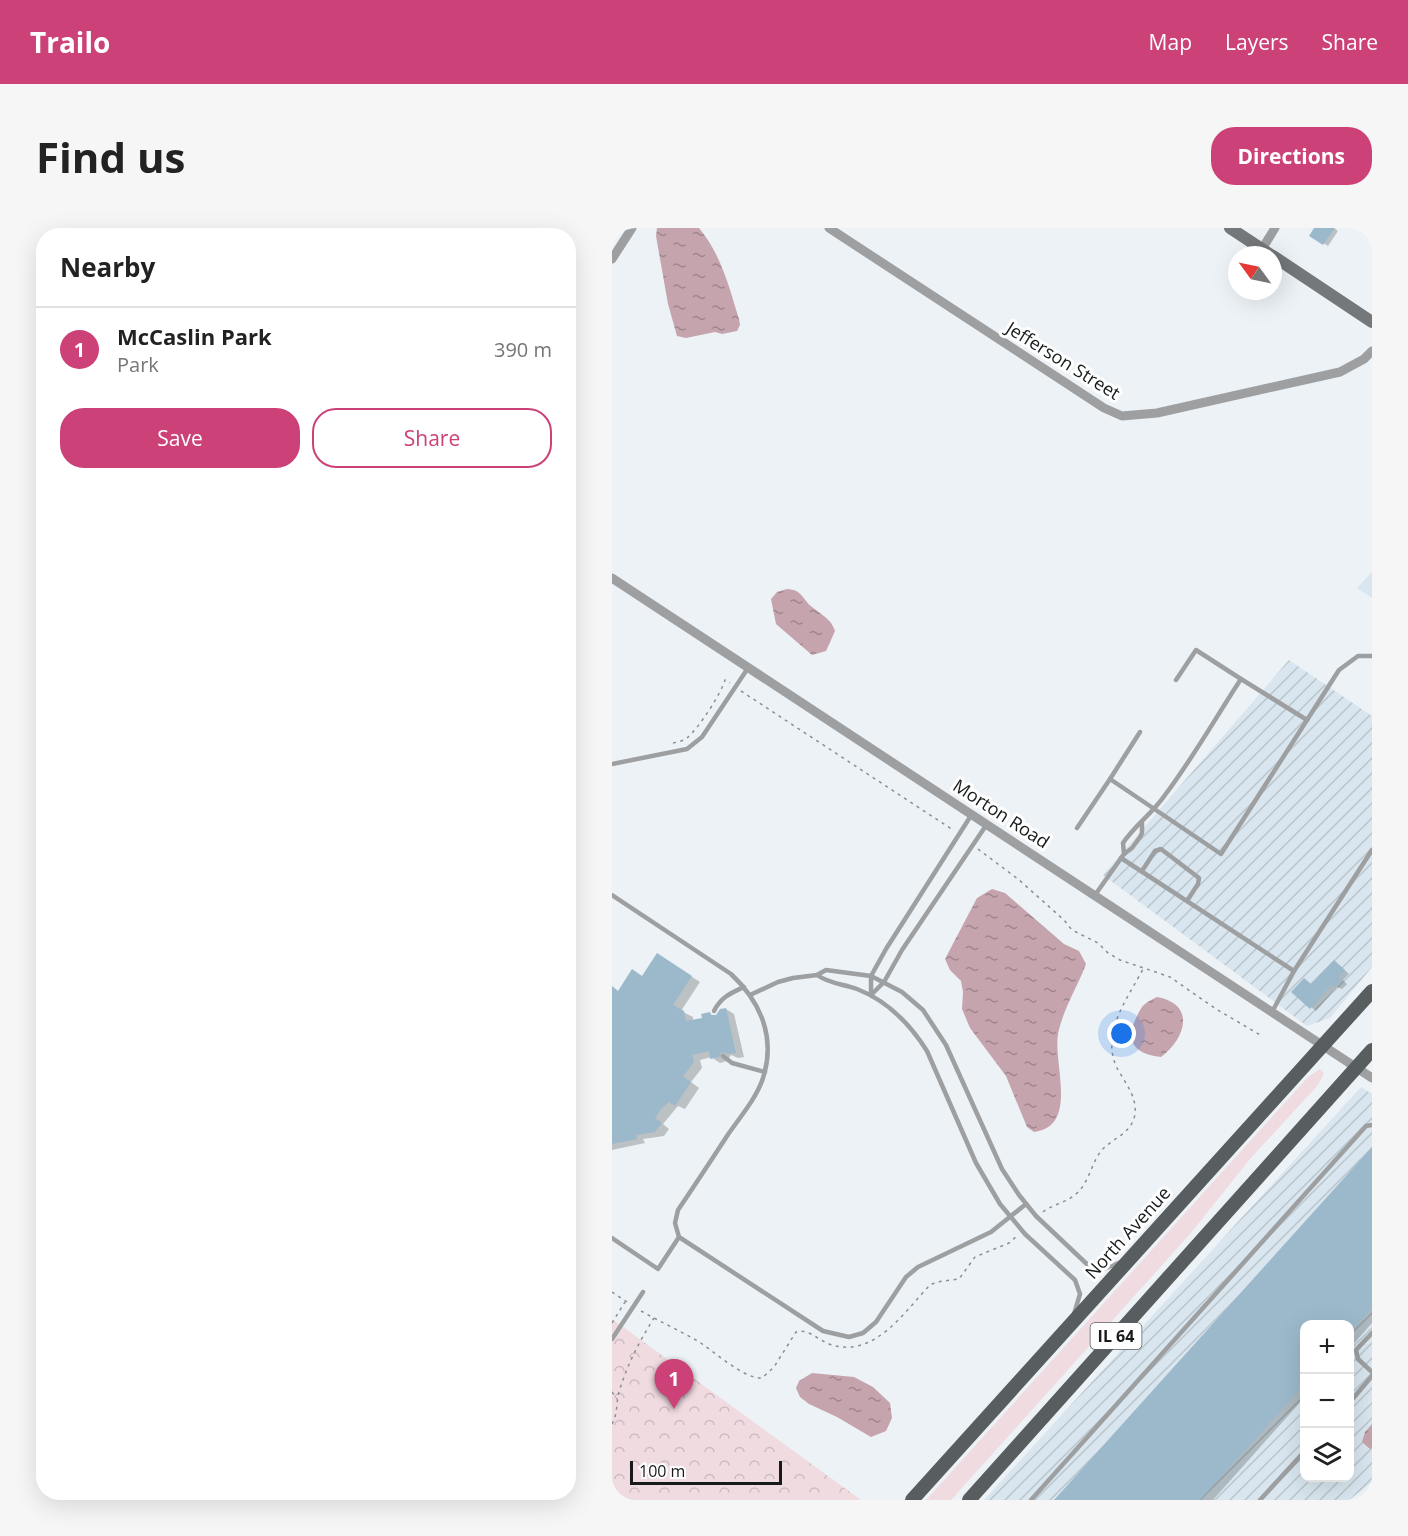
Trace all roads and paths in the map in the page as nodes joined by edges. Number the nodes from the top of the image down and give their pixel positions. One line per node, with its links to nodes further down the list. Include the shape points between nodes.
1 (632, 228): 7 (street)
2 (829, 228): 10 (street, Jefferson Street, via 1122,416 1157,413 1340,372)
3 (1230, 228): 5 (main road)
4 (1275, 228): 6 (street)
5 (1258, 246)
6 (1271, 246)
7 (612, 259)
8 (1282, 262): 9 (main road)
9 (1372, 322)
10 (1372, 351)
11 (612, 578): 13 (street, Morton Road)
12 (1372, 656): 17 (lane, via 1358,656 1339,670)
13 (748, 668): 16 (lane); 23 (street, Morton Road)
14 (1241, 679): 15 (lane, via 1196,650); 17 (lane); 22 (lane)
15 (1176, 680)
16 (735, 687): 19 (path, via 725,680 692,732); 20 (lane, via 702,737 687,749); 27 (path)
17 (1307, 720): 22 (lane, via 1221,854)
18 (1140, 732): 21 (lane)
19 (672, 744)
20 (612, 764)
21 (1110, 779): 22 (lane); 26 (lane)
22 (1155, 808): 24 (lane)
23 (972, 814): 25 (street, Morton Road); 27 (lane)
24 (1142, 823): 30 (lane, via 1143,833); 30 (lane, via 1135,825 1123,843)
25 (987, 824): 28 (lane); 33 (street, Morton Road)
26 (1077, 828)
27 (959, 835): 38 (lane)
28 (973, 845): 35 (path, via 1018,879 1072,930 1120,960); 39 (lane)
29 (1372, 850): 36 (lane)
30 (1122, 856): 31 (lane); 33 (lane)
31 (1142, 871): 34 (lane); 34 (lane, via 1155,851 1161,849 1199,878)
32 (612, 895): 40 (lane, via 731,974)
33 (1095, 895): 45 (street, Morton Road)
34 (1187, 901): 36 (lane)
35 (1143, 969): 46 (path, via 1170,977); 56 (path, via 1112,1035 1114,1060 1131,1090 1133,1121 1127,1131 1100,1153 1076,1194)
36 (1294, 971): 45 (lane)
37 (817, 975): 38 (lane, via 826,970); 42 (lane, via 786,980); 43 (lane)
38 (871, 976): 39 (lane); 43 (lane)
39 (884, 982): 43 (lane); 54 (lane, via 923,1010 936,1027 1002,1169)
40 (744, 987): 42 (lane); 44 (lane, via 727,995)
41 (1372, 991): 47 (main road, North Avenue / IL 64)
42 (750, 995): 51 (lane, via 763,1018 768,1039)
43 (871, 995): 55 (lane, via 899,1016 927,1051 976,1163)
44 (714, 1011)
45 (1272, 1012): 47 (street, Morton Road)
46 (1262, 1036)
47 (1322, 1046): 50 (street, Morton Road); 60 (main road, North Avenue / IL 64)
48 (1372, 1050): 50 (main road, IL 64)
49 (723, 1056): 51 (lane, via 732,1063)
50 (1356, 1068): 52 (street, Morton Road); 78 (main road, IL 64)
51 (765, 1072): 58 (lane, via 746,1109 678,1210)
52 (1372, 1078)
53 (1372, 1125): 79 (lane, via 1366,1126)
54 (1026, 1204): 55 (lane); 56 (lane)
55 (1009, 1217): 57 (lane); 58 (lane, via 983,1236 918,1267 906,1277 876,1322 863,1333 849,1337 823,1331)
56 (1037, 1217): 60 (lane, via 1090,1267 1104,1269)
57 (1023, 1231): 65 (path, via 1009,1243 975,1257 959,1279 930,1285 893,1325 865,1344 837,1346 802,1330 796,1332 774,1367 762,1378 745,1373); 67 (lane, via 1075,1281 1080,1294)
58 (678, 1237): 59 (lane, via 658,1269)
59 (612, 1238)
60 (1129, 1259): 67 (main road, North Avenue / IL 64)
61 (612, 1292): 63 (path)
62 (643, 1292): 64 (lane)
63 (625, 1301): 64 (path); 66 (path)
64 (633, 1306): 65 (path); 69 (lane)
65 (654, 1318): 73 (path, via 632,1355)
66 (612, 1323)
67 (1071, 1324): 77 (main road, North Avenue / IL 64)
68 (1372, 1333): 70 (lane, via 1356,1350 1358,1359)
69 (612, 1339)
70 (1372, 1374): 72 (lane)
71 (612, 1392): 73 (path)
72 (1354, 1397)
73 (618, 1400): 74 (path)
74 (612, 1424)
75 (1300, 1457): 80 (lane)
76 (1372, 1496): 81 (street)
77 (912, 1500)
78 (969, 1500)
79 (1031, 1500)
80 (1260, 1500)
81 (1366, 1500)

